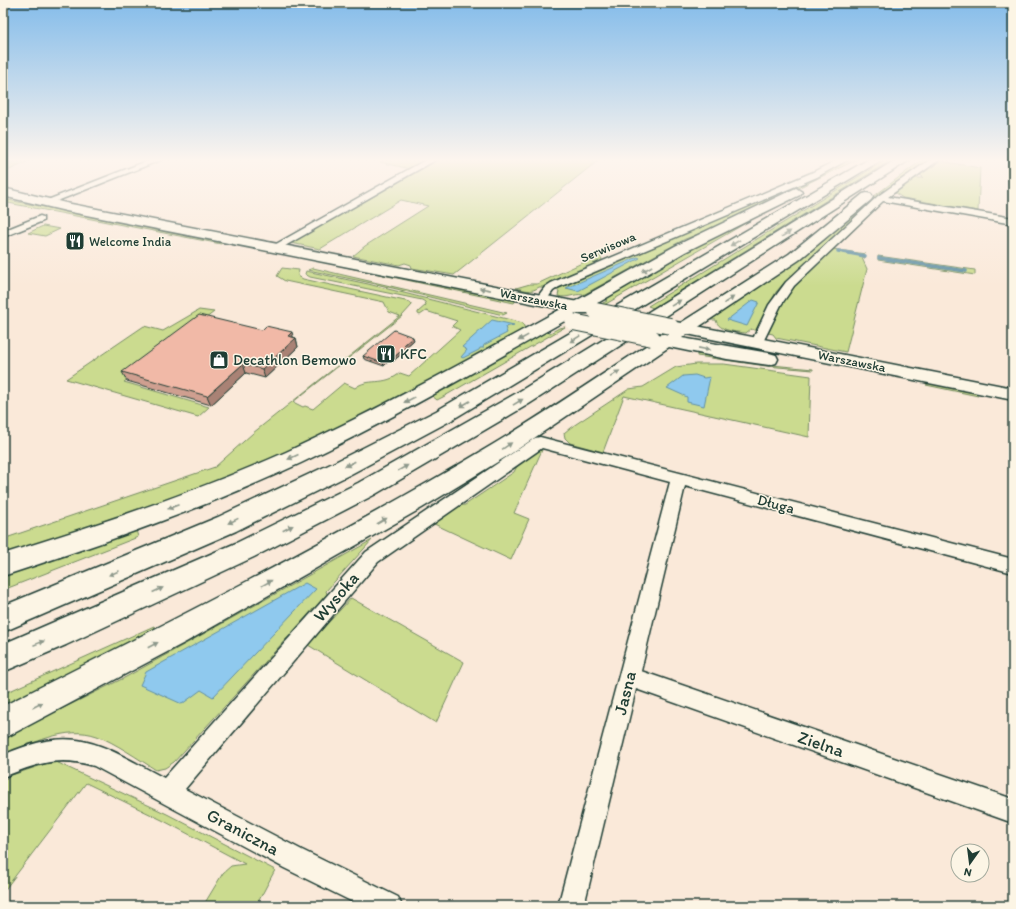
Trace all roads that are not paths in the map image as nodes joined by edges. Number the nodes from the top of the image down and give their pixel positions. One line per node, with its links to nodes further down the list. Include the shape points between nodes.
1 (357, 201): 14 (street)
2 (752, 201): 15 (street, Serwisowa, via 555,285)
3 (777, 201): 16 (main road, one-way to 16, via 680,249)
4 (805, 201): 25 (main road, one-way to 25, via 443,416 227,524)
5 (838, 201): 26 (main road, one-way to 5, via 245,550 373,485 522,400)
6 (862, 201): 17 (main road, one-way to 6, via 794,257)
7 (877, 201): 18 (street, via 790,284 775,305)
8 (900, 201): 12 (street)
9 (44, 202): 14 (main road, Warszawska)
10 (3, 205): 16 (main road, Warszawska, via 312,264 471,301)
11 (40, 219): 13 (street)
12 (1013, 222)
13 (3, 234)
14 (274, 248): 15 (main road, Warszawska, one-way to 14)
15 (541, 300): 16 (main road, Warszawska)
16 (576, 315): 17 (main road, Warszawska, bridge); 23 (main road, one-way to 23, via 292,458 159,512)
17 (668, 333): 18 (main road, Warszawska); 19 (main road, Warszawska, one-way to 19, via 752,357); 28 (main road, one-way to 17, via 170,637 401,510 501,450)
18 (757, 343): 19 (main road, Warszawska)
19 (902, 371): 20 (main road, Warszawska)
20 (1013, 394)
21 (540, 442): 22 (street, Długa); 30 (street, Wysoka, via 372,557)
22 (679, 479): 24 (street, Długa); 27 (street, Jasna)
23 (3, 565)
24 (1013, 566)
25 (3, 619)
26 (3, 658)
27 (629, 677): 31 (street, Zielna); 33 (street, Jasna)
28 (3, 723)
29 (3, 766): 30 (street, Graniczna, via 24,756 65,748 98,756)
30 (167, 792): 32 (street, Graniczna, via 293,859)
31 (1013, 811)
32 (389, 906)
33 (571, 906)

